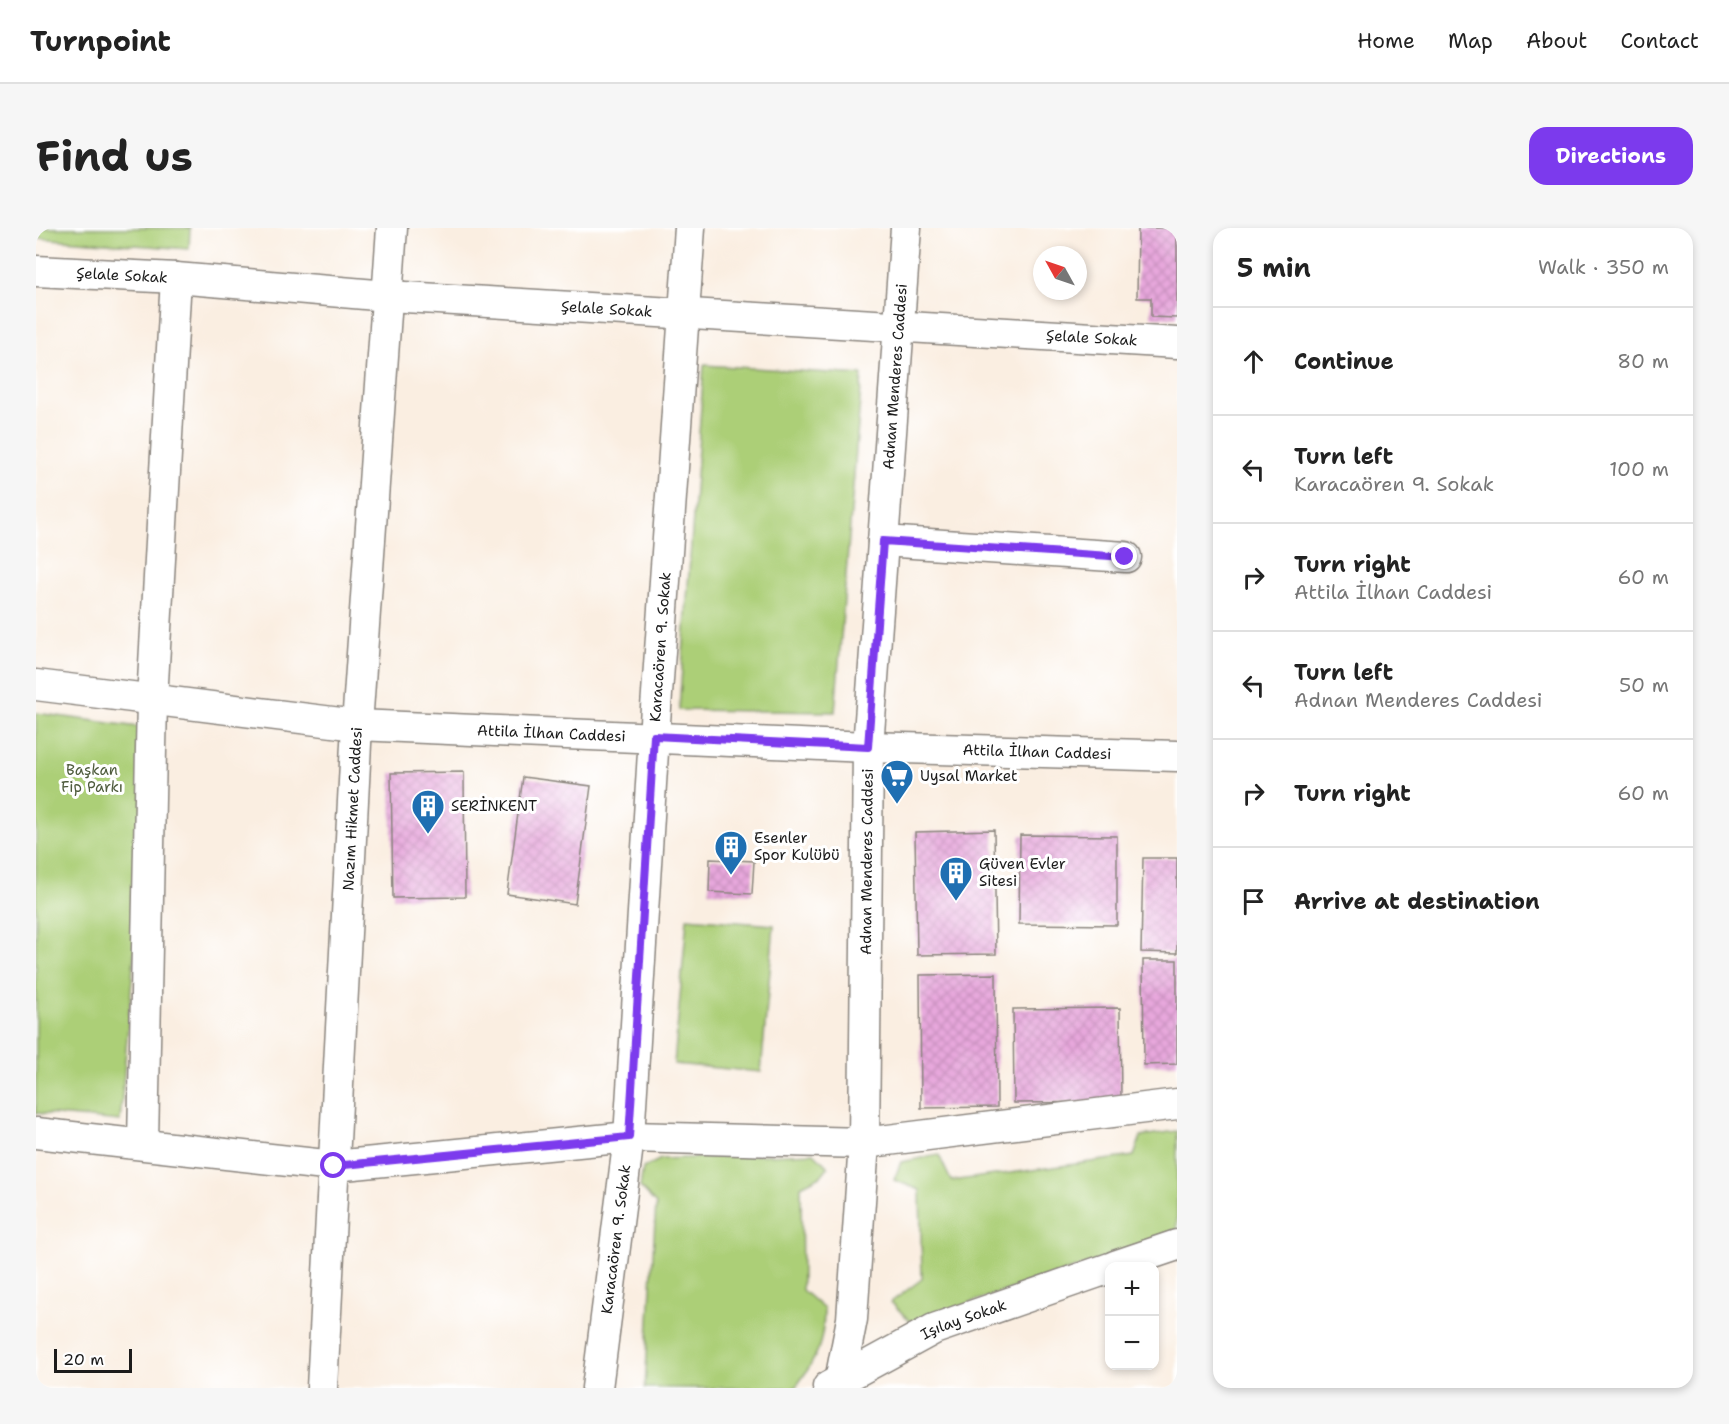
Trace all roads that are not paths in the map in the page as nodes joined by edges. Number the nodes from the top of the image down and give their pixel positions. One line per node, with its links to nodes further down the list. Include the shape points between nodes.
1 (392, 228): 6 (street, Nazım Hikmet Caddesi)
2 (690, 228): 7 (street, Karacaören 9. Sokak)
3 (906, 228): 8 (street, Adnan Menderes Caddesi)
4 (36, 272): 5 (street, Şelale Sokak)
5 (176, 278): 6 (street, Şelale Sokak); 13 (street)
6 (388, 296): 7 (street, Şelale Sokak); 14 (street, Nazım Hikmet Caddesi)
7 (684, 315): 8 (street, Şelale Sokak); 15 (street, Karacaören 9. Sokak)
8 (898, 328): 9 (street, Şelale Sokak); 10 (street, Adnan Menderes Caddesi)
9 (1177, 344)
10 (883, 541): 11 (street); 16 (street, Adnan Menderes Caddesi)
11 (1125, 557)
12 (36, 685): 13 (street, Attila İlhan Caddesi)
13 (152, 700): 14 (street, Attila İlhan Caddesi); 21 (street)
14 (357, 724): 15 (street, Attila İlhan Caddesi); 23 (street, Nazım Hikmet Caddesi)
15 (654, 736): 16 (street, Attila İlhan Caddesi); 20 (street, Karacaören 9. Sokak)
16 (868, 747): 17 (street, Attila İlhan Caddesi); 22 (street, Adnan Menderes Caddesi)
17 (1177, 756)
18 (1177, 1104): 22 (street)
19 (36, 1133): 21 (street)
20 (629, 1137): 22 (street); 23 (street); 29 (street, Karacaören 9. Sokak)
21 (143, 1143): 23 (street)
22 (864, 1143): 27 (street, Adnan Menderes Caddesi, via 852,1319)
23 (334, 1166): 28 (street, Nazım Hikmet Caddesi)
24 (1177, 1245): 25 (street)
25 (1127, 1262)
26 (1105, 1270): 27 (street, Işılay Sokak, via 934,1329)
27 (836, 1386)
28 (322, 1388)
29 (597, 1388)

